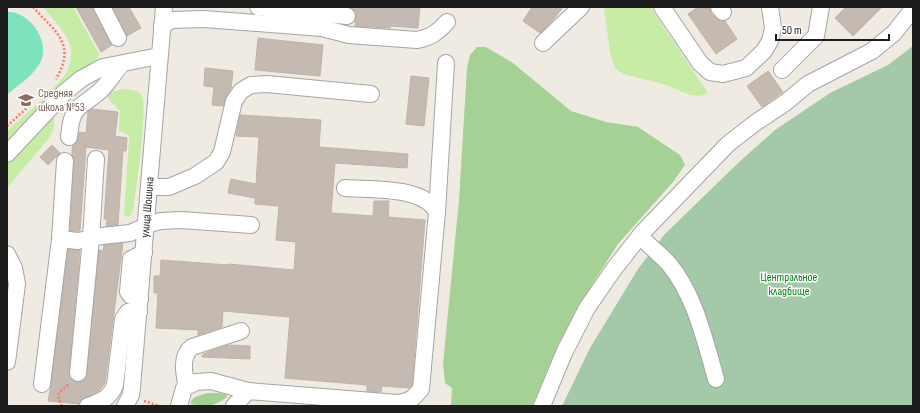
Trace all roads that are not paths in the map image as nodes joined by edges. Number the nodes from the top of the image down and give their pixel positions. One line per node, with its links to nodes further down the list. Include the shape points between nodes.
1 (102, 7): 14 (street)
2 (164, 7): 13 (street, улица Шошина)
3 (258, 7): 11 (street)
4 (581, 7): 15 (street)
5 (662, 7): 6 (street, via 700,63 710,72 723,74 746,68 764,51 773,28)
6 (770, 7)
7 (821, 7): 19 (street, via 816,36)
8 (913, 9): 30 (street, via 894,33 872,51 808,84 728,144)
9 (187, 13): 10 (street); 13 (street)
10 (207, 13): 12 (street, via 322,28 349,35 417,40 426,39)
11 (347, 16)
12 (447, 22)
13 (162, 26): 16 (street, улица Шошина)
14 (118, 38)
15 (543, 43)
16 (159, 56): 18 (street); 25 (street, улица Шошина)
17 (446, 63): 27 (street)
18 (122, 64): 21 (street, via 100,90 78,108 70,122); 22 (street, via 103,67 81,79 64,93)
19 (782, 70)
20 (371, 94): 25 (street, via 267,84 251,85 241,91 234,101 222,152 216,162 195,176 169,187)
21 (69, 137)
22 (7, 154)
23 (96, 159): 32 (street)
24 (65, 161): 31 (street)
25 (149, 187): 29 (street, улица Шошина)
26 (345, 188): 27 (street, via 411,193 423,198)
27 (437, 212): 43 (street, via 421,390 408,401)
28 (251, 225): 29 (street, via 181,220 161,221)
29 (146, 226): 32 (street, via 130,233); 34 (street, улица Шошина)
30 (640, 236): 38 (street, via 669,264 687,293 698,317); 47 (street, via 587,308 564,353)
31 (60, 239): 32 (street); 39 (street)
32 (91, 239): 37 (street)
33 (7, 254): 36 (street, via 14,268 17,284)
34 (140, 306): 44 (street, via 128,312 123,318 115,385 111,394 102,401); 45 (street, улица Шошина, via 131,395)
35 (241, 331): 40 (street, via 187,351 184,372)
36 (7, 362)
37 (78, 372)
38 (716, 379)
39 (42, 384)
40 (187, 386): 41 (street, via 196,382 211,381); 46 (street, via 184,388)
41 (240, 401): 42 (street)
42 (321, 401): 43 (street)
43 (357, 402)
44 (88, 406)
45 (125, 406)
46 (179, 406)
47 (542, 406)

